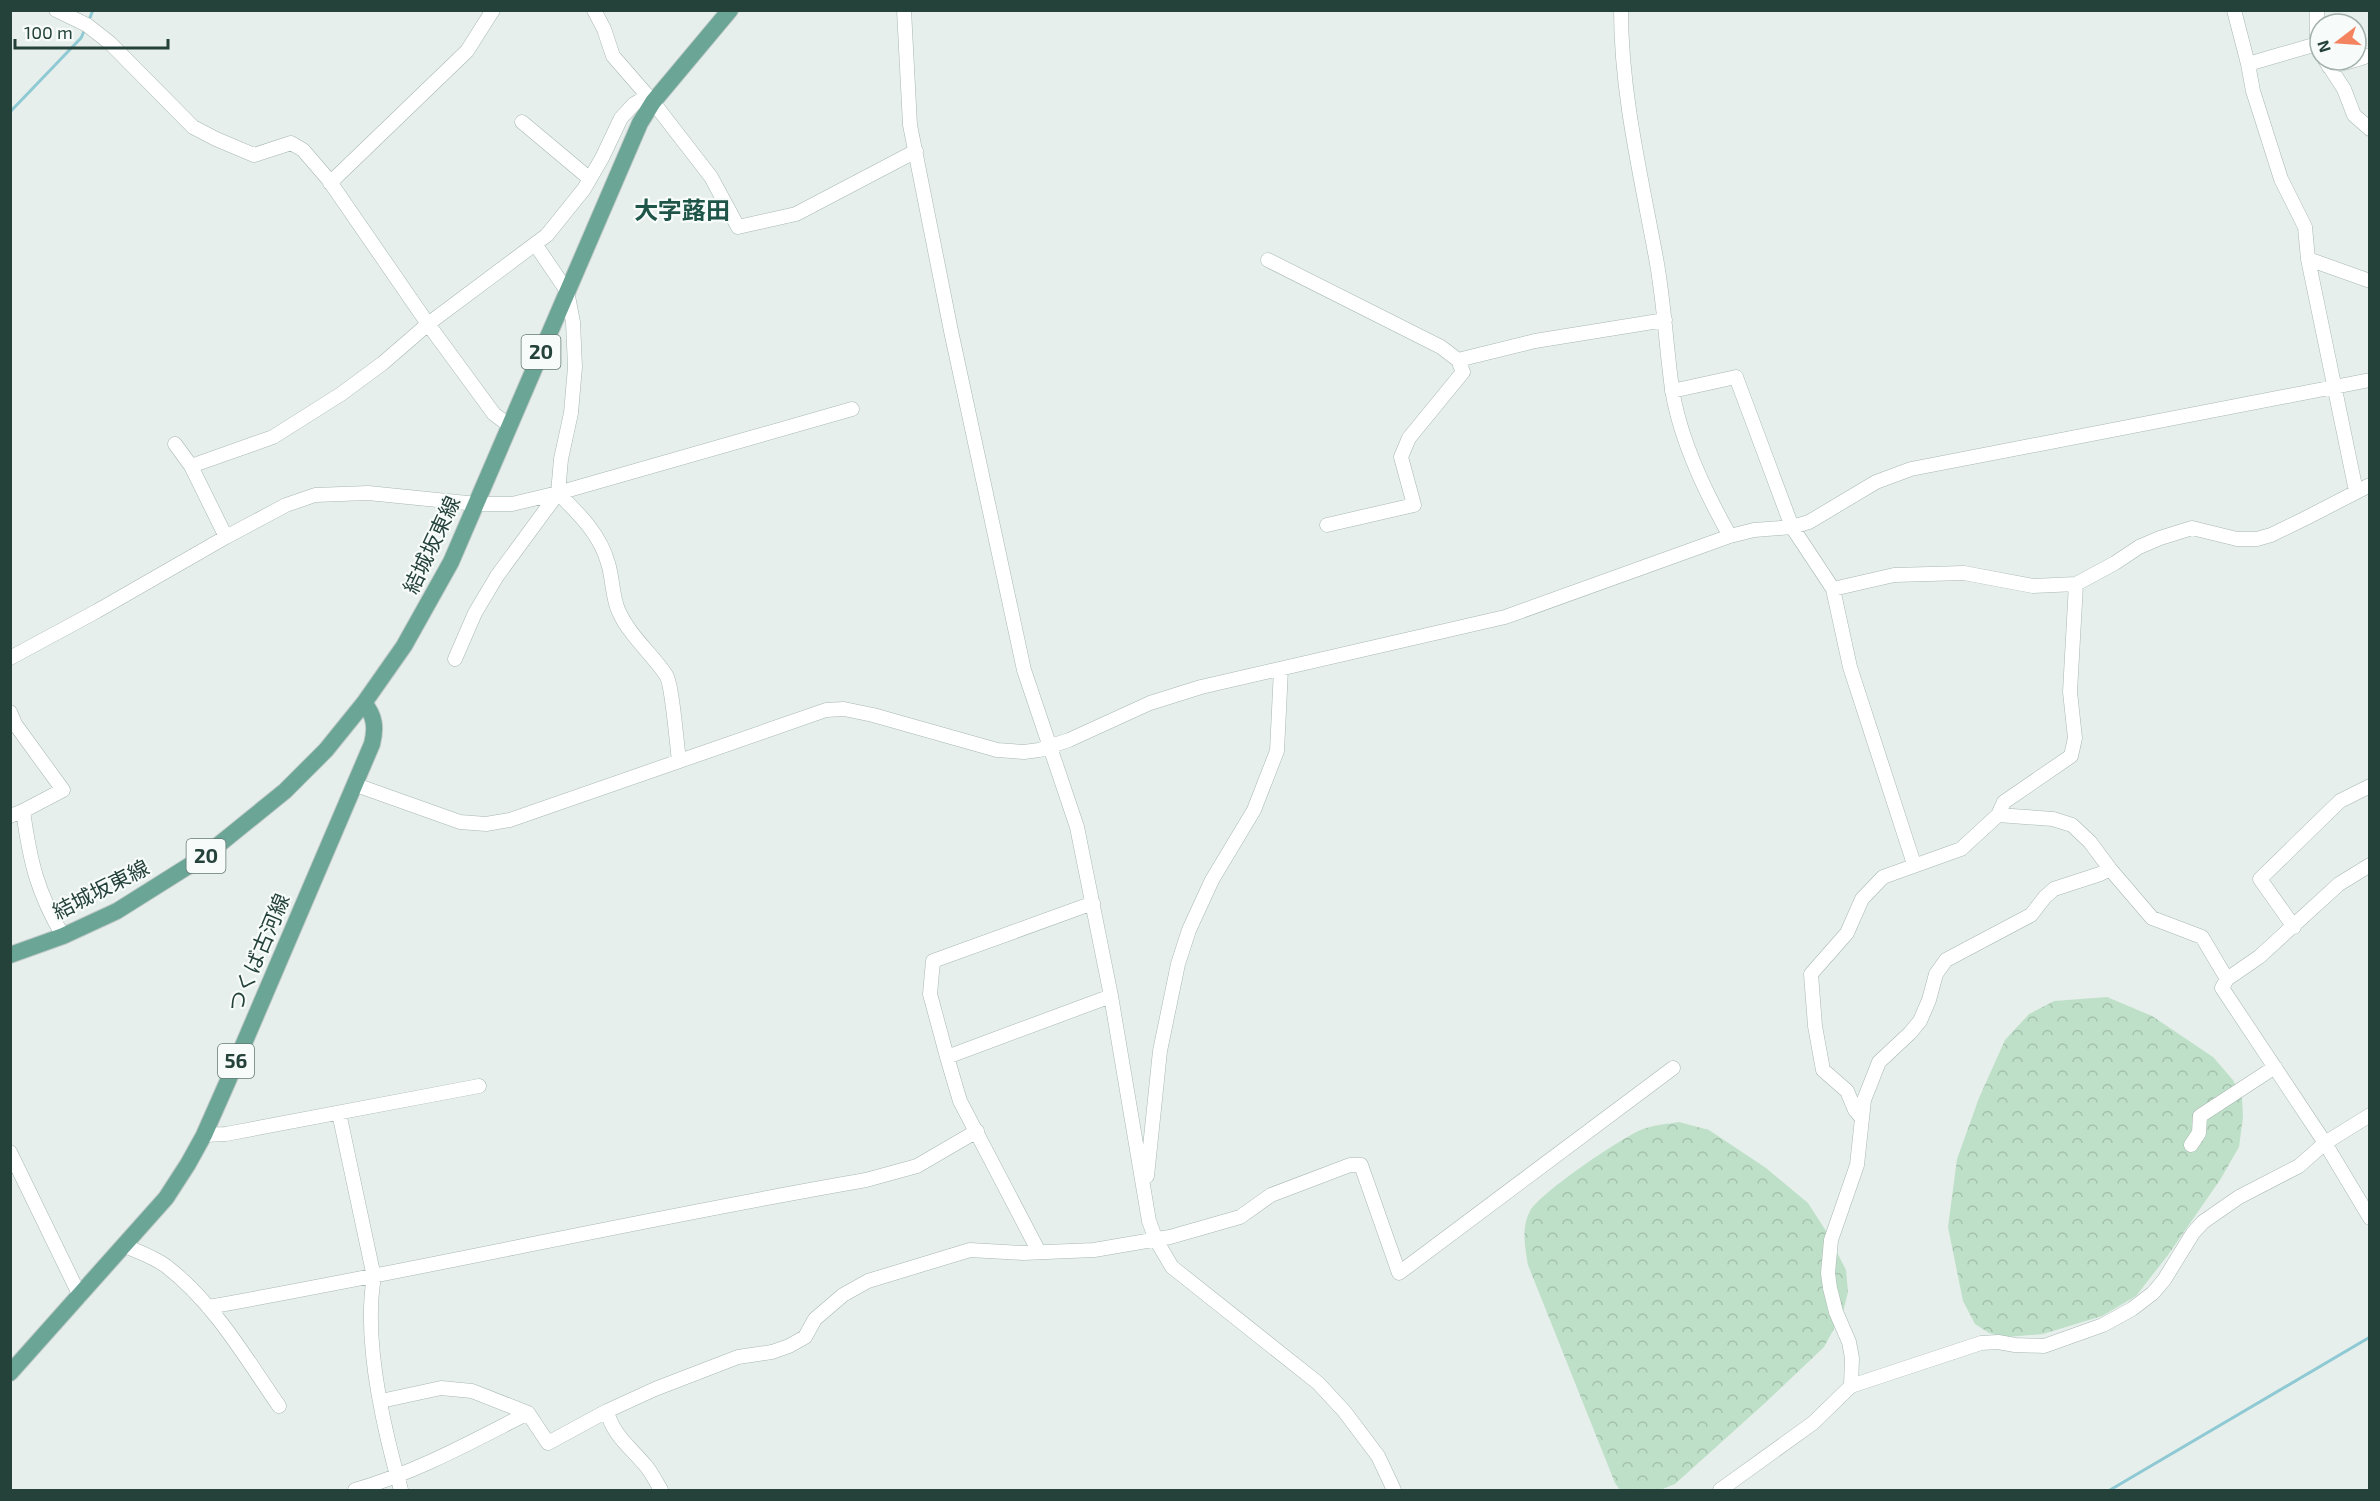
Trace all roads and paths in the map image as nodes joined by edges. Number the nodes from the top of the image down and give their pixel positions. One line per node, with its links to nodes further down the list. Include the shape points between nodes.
1 (56, 10): 16 (street, via 87,25 110,43 193,127 254,155 291,143 303,150)
2 (493, 10): 16 (street, via 467,51)
3 (594, 10): 11 (street, via 613,56)
4 (730, 10): 11 (main road, 結城坂東線 / 20)
5 (904, 10): 14 (street)
6 (1620, 10): 22 (street, via 1622,60)
7 (2234, 10): 9 (street)
8 (2308, 50): 9 (street)
9 (2248, 64): 18 (street, via 2281,179 2305,227)
10 (2332, 72): 13 (street, via 2354,115)
11 (651, 99): 14 (street, via 711,177 738,227 796,214); 15 (street, via 634,104 621,118); 21 (main road, 結城坂東線 / 20)
12 (522, 122): 15 (street)
13 (2370, 129)
14 (916, 151): 47 (street, via 1024,670)
15 (590, 179): 17 (street, via 547,235)
16 (330, 183): 23 (street)
17 (535, 244): 21 (street); 23 (street)
18 (2308, 259): 20 (street); 26 (street)
19 (1268, 260): 24 (street, via 1441,347)
20 (2370, 281)
21 (567, 291): 29 (main road, 結城坂東線 / 20); 34 (street, via 575,367)
22 (1665, 320): 24 (street, via 1535,341); 27 (street)
23 (428, 324): 29 (street, via 494,414); 31 (street, via 341,394 273,437)
24 (1458, 360): 36 (street, via 1463,372 1409,438 1401,457 1414,506)
25 (2370, 380): 26 (street)
26 (2333, 387): 33 (street); 37 (street, via 1911,470 1876,482 1809,522)
27 (1672, 391): 37 (street, via 1736,377); 38 (street, via 1705,492)
28 (852, 409): 34 (street)
29 (510, 426): 35 (main road, 結城坂東線 / 20)
30 (175, 444): 31 (street)
31 (191, 466): 39 (street)
32 (2370, 485): 33 (street)
33 (2356, 491): 40 (street, via 2256,539 2237,539 2192,528 2160,538)
34 (558, 493): 35 (street, via 512,504); 43 (street, via 497,576); 48 (street, via 584,518 601,543 620,613 646,653 668,677)
35 (477, 504): 39 (street, via 368,493 315,495 286,505); 45 (main road, 結城坂東線 / 20, via 424,615)
36 (1327, 525)
37 (1792, 527): 38 (street); 41 (street)
38 (1730, 536): 44 (street, via 1505,617)
39 (226, 537): 42 (street)
40 (2076, 584): 41 (street, via 2033,586 1964,573 1894,575); 52 (street, via 2070,692 2073,751 2067,760 2004,802)
41 (1833, 589): 53 (street, via 1850,667)
42 (10, 658)
43 (455, 659)
44 (1281, 669): 47 (street, via 1150,703); 75 (street, via 1277,751 1254,810 1212,880 1178,964 1160,1051)
45 (364, 703): 49 (main road, つくば古河線 / 56, via 372,716 374,734); 58 (main road, 結城坂東線 / 20, via 307,770 234,834 146,895)
46 (10, 712): 51 (street, via 63,790)
47 (1049, 748): 48 (street, via 1024,753 997,750 844,709 826,710); 56 (street, via 1077,827)
48 (679, 761): 49 (street, via 510,820 486,824 460,822)
49 (356, 785): 70 (main road, つくば古河線 / 56)
50 (2370, 786): 57 (street, via 2340,801 2260,879)
51 (17, 814): 58 (street, via 36,879)
52 (1998, 815): 53 (street, via 1961,849); 55 (street, via 2053,819 2072,825)
53 (1914, 864): 68 (street, via 1883,877 1862,899 1847,933 1811,974 1823,1070 1847,1091)
54 (2370, 865): 57 (street, via 2339,884)
55 (2110, 869): 60 (street, via 2152,918 2202,937); 68 (street, via 2054,889 2031,915 1944,962 1917,1024 1879,1062)
56 (1094, 903): 61 (street); 62 (street, via 933,961 930,994)
57 (2294, 927): 60 (street)
58 (63, 936): 59 (main road, 結城坂東線 / 20)
59 (10, 955)
60 (2227, 979): 63 (street, via 2222,988)
61 (1111, 996): 62 (street); 75 (street)
62 (946, 1057): 69 (street, via 960,1101)
63 (2275, 1067): 71 (street); 72 (street, via 2200,1116 2199,1133)
64 (1673, 1068): 77 (street, via 1399,1274 1361,1165 1350,1164 1271,1196 1240,1217)
65 (479, 1086): 66 (street)
66 (339, 1113): 70 (street); 80 (street)
67 (2370, 1116): 71 (street)
68 (1861, 1117): 84 (street, via 1857,1165 1831,1240 1828,1273 1836,1312 1851,1350)
69 (977, 1131): 79 (street); 80 (street, via 917,1166 866,1180)
70 (204, 1135): 78 (main road, つくば古河線 / 56, via 166,1198)
71 (2325, 1143): 76 (street); 84 (street, via 2299,1166 2239,1197 2203,1222 2153,1293 2103,1325 2039,1347 1981,1343)
72 (2191, 1145)
73 (10, 1152): 74 (street)
74 (15, 1172): 81 (street)
75 (1144, 1195): 77 (street)
76 (2370, 1218)
77 (1156, 1240): 79 (street, via 1094,1250); 92 (street, via 1172,1267 1185,1279 1318,1383 1378,1456)
78 (125, 1246): 81 (main road, つくば古河線 / 56); 82 (street, via 167,1267)
79 (1039, 1252): 87 (street, via 970,1250 868,1281 843,1295 815,1319 805,1337 789,1346 738,1357)
80 (374, 1277): 82 (street); 85 (street, via 370,1336)
81 (80, 1296): 83 (main road, つくば古河線 / 56)
82 (208, 1307): 86 (street)
83 (10, 1373)
84 (1851, 1386): 93 (street, via 1813,1423)
85 (381, 1401): 88 (street, via 441,1388 472,1391); 89 (street)
86 (279, 1406)
87 (607, 1411): 88 (street, via 548,1443); 91 (street, via 624,1444 646,1467)
88 (528, 1413): 89 (street)
89 (399, 1484): 90 (street)
90 (355, 1491)
91 (661, 1491)
92 (1394, 1491)
93 (1720, 1491)

